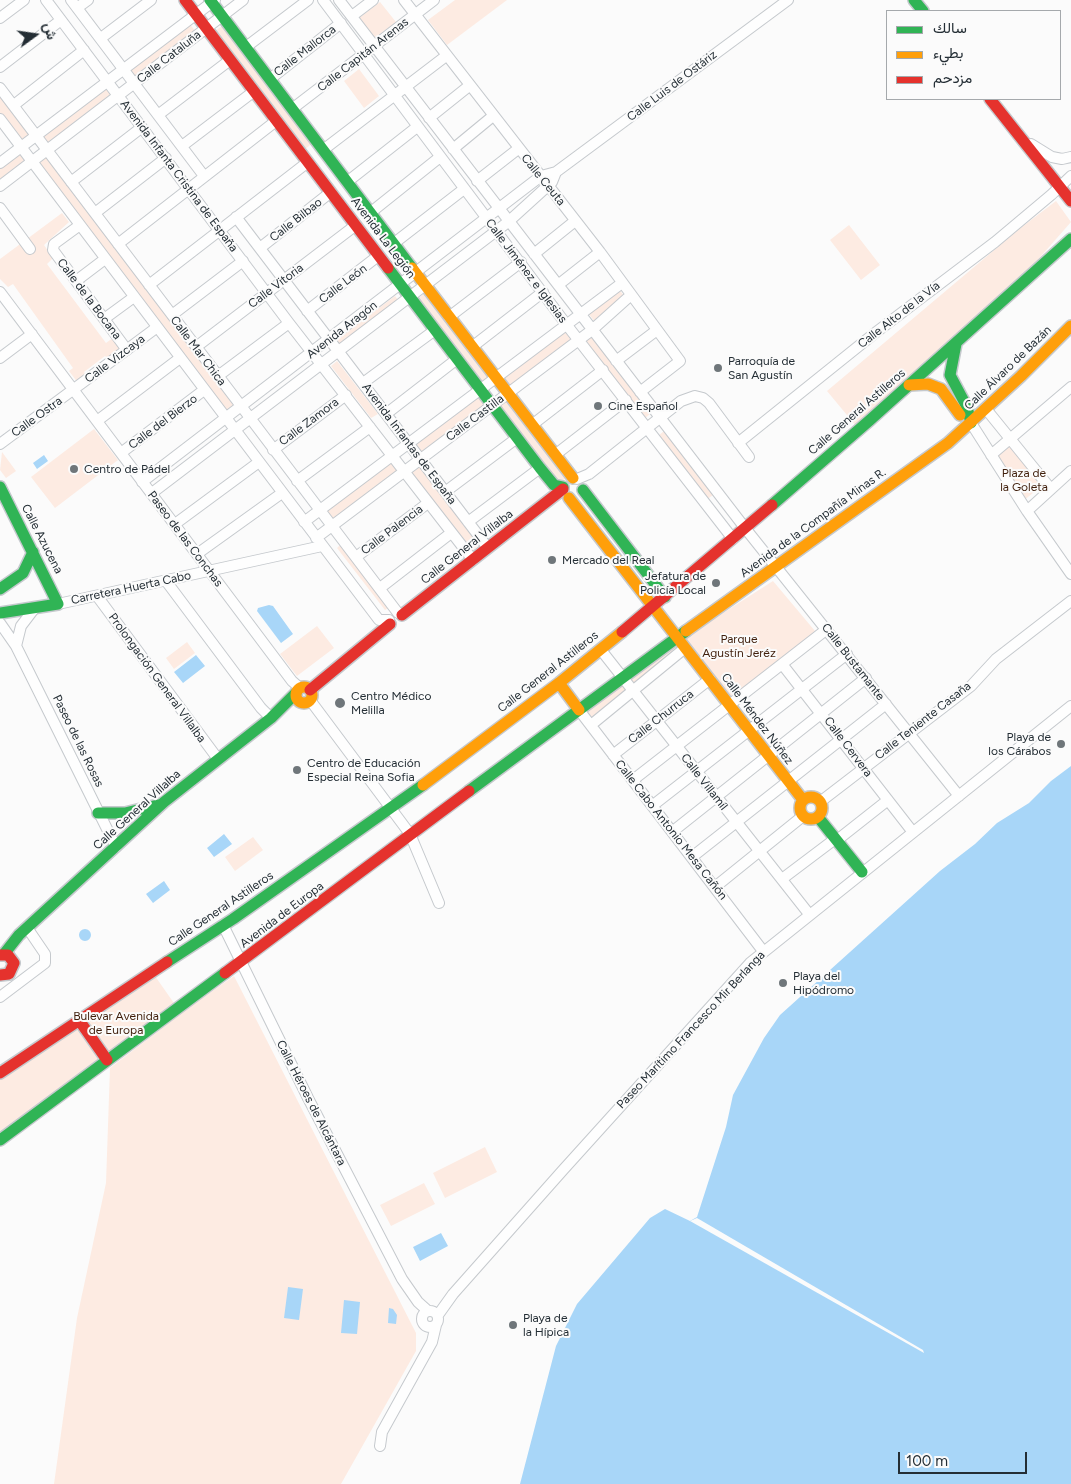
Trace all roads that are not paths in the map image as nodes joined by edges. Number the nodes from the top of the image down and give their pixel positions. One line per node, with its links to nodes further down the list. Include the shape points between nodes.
1 (24, 0): 22 (street)
2 (46, 0): 23 (street, Avenida Infanta Cristina de España)
3 (88, 0): 16 (street)
4 (151, 0): 26 (street)
5 (185, 0): 18 (street, Avenida La Legión)
6 (243, 0): 20 (street, Calle Cataluña)
7 (308, 0): 28 (street)
8 (323, 0): 24 (street, Calle Jiménez e Iglesias)
9 (339, 0): 21 (street, Calle Jiménez e Iglesias)
10 (373, 0): 21 (street)
11 (404, 0): 19 (street, Calle Ceuta)
12 (434, 0): 19 (street, Calle Capitán Arenas)
13 (788, 0): 68 (street, Calle Luis de Ostáriz)
14 (914, 0): 17 (street)
15 (213, 1): 18 (street, Calle Cataluña); 20 (street, Avenida La Legión)
16 (74, 4): 26 (street)
17 (922, 10)
18 (196, 14): 25 (street, Avenida La Legión); 34 (street, Calle Cataluña)
19 (415, 15): 27 (street, Calle Capitán Arenas); 31 (street, Calle Ceuta)
20 (222, 16): 25 (street, Calle Cataluña); 28 (street, Avenida La Legión)
21 (352, 16): 27 (street, Calle Jiménez e Iglesias)
22 (0, 18)
23 (61, 20): 29 (street, Avenida Infanta Cristina de España); 33 (street)
24 (341, 23): 30 (street, Calle Jiménez e Iglesias); 35 (street, Calle Mallorca)
25 (207, 28): 32 (street, Avenida La Legión); 37 (street, Calle Cataluña)
26 (101, 38): 34 (street)
27 (375, 46): 30 (street, Calle Capitán Arenas); 39 (street, Calle Jiménez e Iglesias)
28 (246, 47): 35 (street, Avenida La Legión)
29 (84, 50): 36 (street, Avenida Infanta Cristina de España); 45 (street)
30 (364, 54): 42 (street, Calle Jiménez e Iglesias); 46 (street, Calle Capitán Arenas)
31 (446, 56): 38 (street, Calle Ceuta); 39 (street)
32 (230, 60): 41 (street, Avenida La Legión); 47 (street)
33 (0, 67)
34 (124, 69): 36 (street, Calle Cataluña); 37 (street)
35 (270, 79): 46 (street, Avenida La Legión)
36 (108, 82): 43 (street, Avenida Infanta Cristina de España); 54 (street, Calle Cataluña)
37 (136, 84): 43 (street, Calle Cataluña); 47 (street)
38 (469, 86): 48 (street, Calle Ceuta); 49 (street)
39 (406, 87): 42 (street); 49 (street, Calle Jiménez e Iglesias)
40 (0, 88): 45 (street, Calle Mar Chica)
41 (253, 92): 51 (street, Avenida La Legión); 56 (street)
42 (395, 95): 53 (street, Calle Jiménez e Iglesias); 60 (street)
43 (119, 96): 52 (street, Avenida Infanta Cristina de España); 61 (street, Calle Cataluña)
44 (991, 100): 55 (street)
45 (14, 105): 54 (street, Calle Mar Chica)
46 (292, 109): 60 (street, Avenida La Legión)
47 (158, 115): 56 (street)
48 (493, 116): 58 (street); 59 (street, Calle Ceuta)
49 (429, 118): 58 (street, Calle Jiménez e Iglesias)
50 (0, 119): 57 (street, Calle Mar Chica)
51 (276, 122): 65 (street, Avenida La Legión); 69 (street)
52 (141, 128): 64 (street, Avenida Infanta Cristina de España); 73 (street)
53 (417, 128): 62 (street, Calle Jiménez e Iglesias); 74 (street)
54 (36, 135): 57 (street, Calle Cataluña); 61 (street, Calle Mar Chica)
55 (1019, 137): 63 (street, via 1052,157); 72 (street)
56 (182, 146): 69 (street)
57 (22, 147): 66 (street, Calle Cataluña); 67 (street, Calle Mar Chica)
58 (453, 149): 71 (street, Calle Jiménez e Iglesias)
59 (518, 149): 70 (street, Calle Ceuta); 71 (street)
60 (323, 150): 74 (street, Avenida La Legión)
61 (48, 152): 67 (street, Calle Cataluña); 73 (street, Calle Mar Chica)
62 (440, 157): 78 (street, Calle Jiménez e Iglesias); 84 (street)
63 (1071, 157)
64 (166, 158): 77 (street, Avenida Infanta Cristina de España); 83 (street)
65 (308, 162): 79 (street, Avenida La Legión); 85 (street)
66 (0, 163)
67 (33, 163): 75 (street, Calle Cataluña); 89 (street, Calle Mar Chica)
68 (556, 172): 70 (street, Calle Luis de Ostáriz); 76 (street, Calle Luis de Ostáriz)
69 (204, 176): 77 (street)
70 (541, 176): 76 (street, Calle Ceuta); 82 (street, Avenida Aragón)
71 (477, 181): 82 (street, Calle Jiménez e Iglesias)
72 (1066, 181): 80 (street); 172 (street, Calle Alto de la Vía, via 994,242)
73 (71, 182): 83 (street, Calle Mar Chica)
74 (347, 182): 84 (street, Avenida La Legión)
75 (0, 186)
76 (548, 186): 87 (street, Calle Ceuta); 88 (street, Calle Luis de Ostáriz)
77 (188, 189): 91 (street, Avenida Infanta Cristina de España); 94 (street)
78 (464, 189): 86 (street, Calle Jiménez e Iglesias); 95 (street)
79 (332, 192): 90 (street, Avenida La Legión); 97 (street, Calle Bilbao)
80 (1071, 201)
81 (0, 208): 96 (street)
82 (498, 209): 86 (street, Avenida Aragón); 88 (street, Calle Jiménez e Iglesias)
83 (95, 213): 94 (street, Calle Mar Chica)
84 (370, 213): 95 (street, Avenida La Legión)
85 (236, 217): 91 (street); 97 (street, Avenida Infantas de España)
86 (486, 218): 92 (street, Calle Jiménez e Iglesias); 104 (street, Avenida Aragón)
87 (575, 221): 98 (street, Calle Ceuta); 99 (street)
88 (508, 222): 92 (street, Avenida Aragón); 99 (street, Calle Jiménez e Iglesias)
89 (80, 225): 101 (street, Calle Mar Chica); 106 (street, Calle de la Bocana, via 53,247)
90 (356, 225): 100 (street, Avenida La Legión); 105 (street, Calle Vitoria)
91 (220, 230): 102 (street, Avenida Infanta Cristina de España); 108 (street)
92 (496, 230): 103 (street, Calle Jiménez e Iglesias); 111 (street, Avenida Aragón)
93 (1071, 239): 133 (street, Calle General Astilleros)
94 (118, 244): 108 (street, Calle Mar Chica)
95 (393, 244): 104 (street, Avenida La Legión)
96 (30, 248)
97 (260, 248): 105 (street, Avenida Infantas de España)
98 (600, 252): 107 (street, Calle Ceuta); 110 (street)
99 (534, 254): 110 (street, Calle Jiménez e Iglesias)
100 (378, 256): 109 (street, Avenida La Legión); 118 (street, Calle León)
101 (105, 259): 106 (street); 116 (street, Calle Mar Chica)
102 (243, 261): 114 (street, Avenida Infanta Cristina de España); 120 (street)
103 (520, 262): 113 (street, Calle Jiménez e Iglesias); 121 (street)
104 (416, 273): 109 (street, Avenida Aragón); 111 (street, Avenida La Legión)
105 (283, 280): 114 (street, Calle Vitoria); 118 (street, Avenida Infantas de España)
106 (76, 281): 122 (street, Calle de la Bocana)
107 (622, 283): 115 (street, Calle Ceuta); 119 (street, Calle Castilla)
108 (150, 285): 120 (street, Calle Mar Chica)
109 (401, 285): 117 (street, Avenida La Legión); 131 (street, Avenida Aragón)
110 (558, 285): 119 (street, Calle Jiménez e Iglesias)
111 (425, 286): 117 (street, Avenida Aragón); 121 (street, Avenida La Legión)
112 (0, 292): 130 (street, Paseo de las Conchas)
113 (543, 292): 124 (street, Calle Jiménez e Iglesias); 135 (street)
114 (267, 293): 123 (street, Avenida Infanta Cristina de España); 134 (street, Calle Vitoria)
115 (631, 294): 128 (street, Calle Castilla); 129 (street, Calle Ceuta)
116 (134, 297): 122 (street); 126 (street, Calle Mar Chica)
117 (410, 297): 127 (street, Avenida La Legión); 137 (street, Avenida Aragón)
118 (307, 311): 131 (street, Avenida Infantas de España)
119 (580, 314): 124 (street, Calle Castilla); 128 (street, Calle Jiménez e Iglesias)
120 (172, 315): 134 (street, Calle Mar Chica)
121 (449, 317): 135 (street, Avenida La Legión)
122 (104, 320): 136 (street, Calle de la Bocana)
123 (290, 322): 138 (street, Avenida Infanta Cristina de España); 145 (street)
124 (566, 324): 132 (street, Calle Jiménez e Iglesias); 146 (street, Calle Castilla)
125 (1071, 326): 159 (street, Calle Álvaro de Bazán)
126 (156, 328): 136 (street, Calle Vizcaya); 140 (street, Calle Mar Chica)
127 (435, 330): 141 (street, Avenida La Legión); 147 (street)
128 (592, 330): 132 (street, Calle Castilla); 142 (street, Calle Jiménez e Iglesias)
129 (657, 330): 142 (street); 153 (street, Calle Ceuta, via 680,361)
130 (32, 334): 139 (street); 150 (street, Paseo de las Conchas)
131 (330, 340): 137 (street, Avenida Infantas de España); 138 (street, Avenida Aragón)
132 (579, 340): 144 (street, Calle Jiménez e Iglesias); 154 (street, Calle Castilla)
133 (956, 344): 148 (street, Calle General Astilleros); 166 (street, via 950,375 966,406)
134 (196, 347): 145 (street, Calle Mar Chica)
135 (472, 347): 146 (street, Avenida La Legión)
136 (127, 350): 150 (street, Calle Vizcaya)
137 (339, 352): 143 (street, Avenida Aragón); 147 (street, Avenida Infantas de España)
138 (313, 353): 143 (street, Avenida Infantas de España); 158 (street, Avenida Aragón)
139 (0, 358)
140 (180, 358): 151 (street, Calle Mar Chica); 164 (street)
141 (457, 359): 152 (street, Avenida La Legión); 160 (street)
142 (616, 362): 153 (street, Calle Jiménez e Iglesias)
143 (322, 364): 155 (street, Avenida Infantas de España); 163 (street, Avenida Aragón)
144 (603, 370): 156 (street, Calle Jiménez e Iglesias); 165 (street)
145 (218, 376): 158 (street, Calle Mar Chica)
146 (496, 378): 152 (street, Calle Castilla); 154 (street, Avenida La Legión)
147 (363, 383): 160 (street, Avenida Infantas de España)
148 (909, 385): 166 (street, via 928,384 941,389); 202 (street, Calle General Astilleros)
149 (1071, 387): 171 (street)
150 (74, 390): 164 (street, Paseo de las Conchas); 173 (street, Calle Ostra)
151 (204, 390): 161 (street, Calle Mar Chica); 176 (street, Calle del Bierzo)
152 (480, 390): 157 (street, Avenida La Legión); 174 (street, Calle Castilla)
153 (640, 392): 162 (street, Calle Jiménez e Iglesias)
154 (508, 393): 157 (street, Calle Castilla); 165 (street, Avenida La Legión)
155 (346, 395): 167 (street, Avenida Infantas de España); 175 (street, Calle Zamora)
156 (626, 400): 168 (street, Calle Jiménez e Iglesias); 177 (street)
157 (492, 405): 170 (street, Avenida La Legión); 181 (street, Calle Castilla)
158 (240, 406): 161 (street, Avenida Aragón); 163 (street, Calle Mar Chica)
159 (986, 409): 166 (street, Calle Álvaro de Bazán); 171 (street)
160 (386, 414): 174 (street, Avenida Infantas de España)
161 (225, 417): 169 (street, Calle Mar Chica); 187 (street, Avenida Aragón)
162 (659, 417): 168 (street); 172 (street, via 688,398 702,398); 202 (street, Calle Jiménez e Iglesias)
163 (249, 419): 169 (street, Avenida Aragón); 175 (street, Calle Mar Chica)
164 (97, 422): 176 (street, Paseo de las Conchas)
165 (532, 425): 177 (street, Avenida La Legión)
166 (968, 426): 178 (street); 212 (street, Avenida de la Compañía Minas R.)
167 (370, 427): 179 (street, Avenida Infantas de España); 186 (street)
168 (648, 427): 188 (street); 204 (street, Calle Jiménez e Iglesias)
169 (235, 430): 182 (street, Calle Mar Chica); 194 (street, Avenida Aragón)
170 (517, 438): 183 (street, Avenida La Legión); 191 (street)
171 (1010, 439): 178 (street); 189 (street)
172 (738, 443): 180 (street)
173 (0, 444)
174 (408, 444): 179 (street, Calle Castilla); 181 (street, Avenida Infantas de España)
175 (273, 450): 186 (street, Calle Mar Chica)
176 (121, 453): 187 (street, Paseo de las Conchas)
177 (555, 455): 188 (street, Avenida La Legión)
178 (991, 455): 196 (street)
179 (392, 456): 185 (street, Avenida Infantas de España); 197 (street, Calle Castilla)
180 (749, 457)
181 (420, 460): 185 (street, Calle Castilla); 191 (street, Avenida Infantas de España)
182 (259, 462): 193 (street, Calle Mar Chica); 200 (street)
183 (540, 468): 192 (street, Avenida La Legión, via 554,485); 199 (street)
184 (1071, 471): 189 (street)
185 (404, 472): 195 (street, Avenida Infantas de España); 201 (street, Calle Castilla)
186 (297, 481): 197 (street, Calle Mar Chica)
187 (142, 482): 194 (street, Paseo de las Conchas)
188 (579, 483): 192 (street, via 566,480); 192 (street, via 576,498); 209 (street, Avenida La Legión)
189 (1048, 486): 196 (street)
190 (0, 487): 207 (street, Calle Azucena)
191 (445, 492): 199 (street, Avenida Infantas de España)
192 (565, 492): 206 (street, Calle General Villalba, via 549,500); 213 (street, Avenida La Legión)
193 (282, 493): 198 (street, Calle Mar Chica); 208 (street)
194 (152, 494): 200 (street, Paseo de las Conchas)
195 (428, 503): 203 (street, Avenida Infantas de España); 210 (street, Calle Palencia)
196 (1025, 507): 216 (street)
197 (320, 510): 198 (street, Calle Castilla); 201 (street, Calle Mar Chica)
198 (304, 522): 205 (street, Calle Mar Chica)
199 (468, 522): 206 (street, Avenida Infantas de España)
200 (175, 524): 208 (street, Paseo de las Conchas)
201 (332, 527): 205 (street, Calle Castilla); 210 (street, Calle Mar Chica)
202 (745, 528): 204 (street, Calle General Astilleros); 212 (street, Calle Bustamante)
203 (451, 533): 211 (street, Avenida Infantas de España); 219 (street)
204 (733, 539): 222 (street, Calle General Astilleros)
205 (319, 542): 215 (street, Carretera Huerta Cabo); 228 (street, Calle Mar Chica, via 379,620)
206 (488, 548): 211 (street, Calle General Villalba)
207 (33, 552): 214 (street); 217 (street, Calle Azucena)
208 (197, 554): 215 (street, Paseo de las Conchas)
209 (634, 556): 213 (street); 222 (street, Avenida La Legión)
210 (356, 557): 219 (street, Calle Mar Chica)
211 (473, 560): 228 (street, Calle General Villalba)
212 (776, 566): 230 (street, Calle Bustamante); 231 (street, Avenida de la Compañía Minas R.)
213 (621, 567): 225 (street, Avenida La Legión)
214 (27, 568): 217 (street); 220 (street)
215 (210, 571): 218 (street, Carretera Huerta Cabo); 243 (street, Paseo de las Conchas)
216 (1071, 574)
217 (47, 579): 224 (street, Calle Azucena)
218 (166, 581): 221 (street, Carretera Huerta Cabo); 249 (street)
219 (380, 588): 228 (street, Calle Mar Chica)
220 (0, 589)
221 (97, 596): 224 (street, Carretera Huerta Cabo); 258 (street, Prolongación General Villalba)
222 (665, 597): 225 (street, Calle General Astilleros)
223 (1071, 601): 253 (street, Calle Teniente Casaña, via 996,658 971,686)
224 (58, 604): 226 (street)
225 (652, 608): 231 (street, Calle Méndez Núñez); 234 (street, Calle General Astilleros)
226 (34, 609): 227 (street); 232 (street, via 21,626)
227 (0, 614)
228 (395, 618): 243 (street, Calle General Villalba)
229 (0, 623): 232 (street, Paseo de las Rosas)
230 (827, 629): 235 (street, Calle Bustamante); 236 (street)
231 (676, 637): 233 (street, Calle Méndez Núñez); 237 (street, Avenida de la Compañía Minas R.)
232 (16, 646): 271 (street, Paseo de las Rosas)
233 (685, 648): 239 (street, Calle Méndez Núñez); 242 (street)
234 (601, 650): 237 (street, Calle Villamíl); 240 (street, Calle General Astilleros)
235 (847, 654): 238 (street, Calle Bustamante); 241 (street)
236 (782, 664): 241 (street, Calle Cervera); 244 (street)
237 (622, 677): 242 (street, Calle Villamíl); 247 (street, Avenida de Europa)
238 (866, 678): 245 (street, Calle Bustamante); 248 (street)
239 (710, 679): 244 (street, Calle Méndez Núñez); 250 (street, Calle Churruca)
240 (559, 683): 247 (street); 270 (street, Calle General Astilleros)
241 (802, 689): 248 (street, Calle Cervera); 252 (street)
242 (633, 690): 250 (street, Calle Villamíl); 251 (street)
243 (304, 694): 249 (street, Calle General Villalba); 270 (street, Paseo de las Conchas)
244 (728, 704): 252 (street, Calle Méndez Núñez); 255 (street)
245 (886, 704): 253 (street, Calle Bustamante); 254 (street)
246 (1071, 706): 263 (street, Paseo Marítimo Francesco Mir Berlanga)
247 (579, 710): 251 (street, Calle Cabo Antonio Mesa Cañón); 277 (street, Avenida de Europa)
248 (822, 714): 254 (street, Calle Cervera); 257 (street)
249 (271, 718): 258 (street, Calle General Villalba)
250 (657, 720): 255 (street, Calle Villamíl); 256 (street, Calle Churruca)
251 (591, 725): 256 (street, Calle Cabo Antonio Mesa Cañón)
252 (748, 730): 257 (street, Calle Méndez Núñez); 260 (street)
253 (909, 733): 259 (street, Calle Teniente Casaña); 263 (street, Calle Bustamante)
254 (841, 739): 259 (street, Calle Cervera); 262 (street)
255 (676, 745): 260 (street, Calle Villamíl); 261 (street)
256 (613, 754): 261 (street, Calle Cabo Antonio Mesa Cañón)
257 (767, 755): 262 (street, Calle Méndez Núñez); 264 (street)
258 (218, 759): 267 (street, Calle General Villalba)
259 (863, 768): 266 (street, Calle Cervera); 268 (street, Calle Teniente Casaña)
260 (696, 772): 264 (street, Calle Villamíl); 269 (street)
261 (633, 780): 269 (street, Calle Cabo Antonio Mesa Cañón)
262 (787, 782): 265 (street, Calle Méndez Núñez); 274 (street)
263 (959, 796): 275 (street, Paseo Marítimo Francesco Mir Berlanga)
264 (716, 797): 274 (street, Calle Villamíl); 276 (street)
265 (803, 800): 268 (street, via 812,797); 272 (street, via 800,808)
266 (888, 800): 275 (street, Calle Cervera); 278 (street)
267 (164, 802): 271 (street, via 132,812); 279 (street, Calle General Villalba)
268 (820, 802): 273 (street, via 822,812)
269 (652, 806): 276 (street, Calle Cabo Antonio Mesa Cañón)
270 (392, 808): 277 (street, Paseo de las Conchas); 287 (street, Calle General Astilleros)
271 (98, 813): 279 (street, Paseo de las Rosas)
272 (804, 816): 273 (street, via 809,819); 280 (street)
273 (818, 817): 278 (street)
274 (736, 822): 280 (street, Calle Villamíl); 281 (street)
275 (912, 831): 282 (street, Paseo Marítimo Francesco Mir Berlanga)
276 (672, 832): 281 (street, Calle Cabo Antonio Mesa Cañón)
277 (410, 834): 285 (street, Paseo de las Conchas); 292 (street, Avenida de Europa)
278 (836, 840): 282 (street); 283 (street)
279 (116, 847): 288 (street, Calle General Villalba)
280 (759, 851): 283 (street, Calle Villamíl); 284 (street)
281 (692, 857): 284 (street, Calle Cabo Antonio Mesa Cañón)
282 (862, 872): 286 (street, Paseo Marítimo Francesco Mir Berlanga)
283 (782, 879): 286 (street, Calle Villamíl)
284 (715, 887): 289 (street, Calle Cabo Antonio Mesa Cañón)
285 (439, 903)
286 (809, 914): 289 (street, Paseo Marítimo Francesco Mir Berlanga)
287 (223, 925): 292 (street, Calle Héroes de Alcántara); 295 (street, Calle General Astilleros)
288 (28, 930): 290 (street, Calle General Villalba); 291 (street, Calle General Villalba); 294 (street, via 46,954 46,960 43,966)
289 (763, 951): 299 (street, Paseo Marítimo Francesco Mir Berlanga)
290 (2, 954): 291 (street)
291 (14, 963): 293 (street, via 9,974)
292 (241, 963): 296 (street, Avenida de Europa); 299 (street, Calle Héroes de Alcántara, via 402,1279)
293 (0, 975)
294 (0, 997)
295 (79, 1020): 296 (street); 297 (street, Calle General Astilleros)
296 (107, 1060): 298 (street, Avenida de Europa)
297 (0, 1073)
298 (0, 1140)
299 (430, 1319): 300 (street, via 426,1350 382,1432)
300 (380, 1446)

